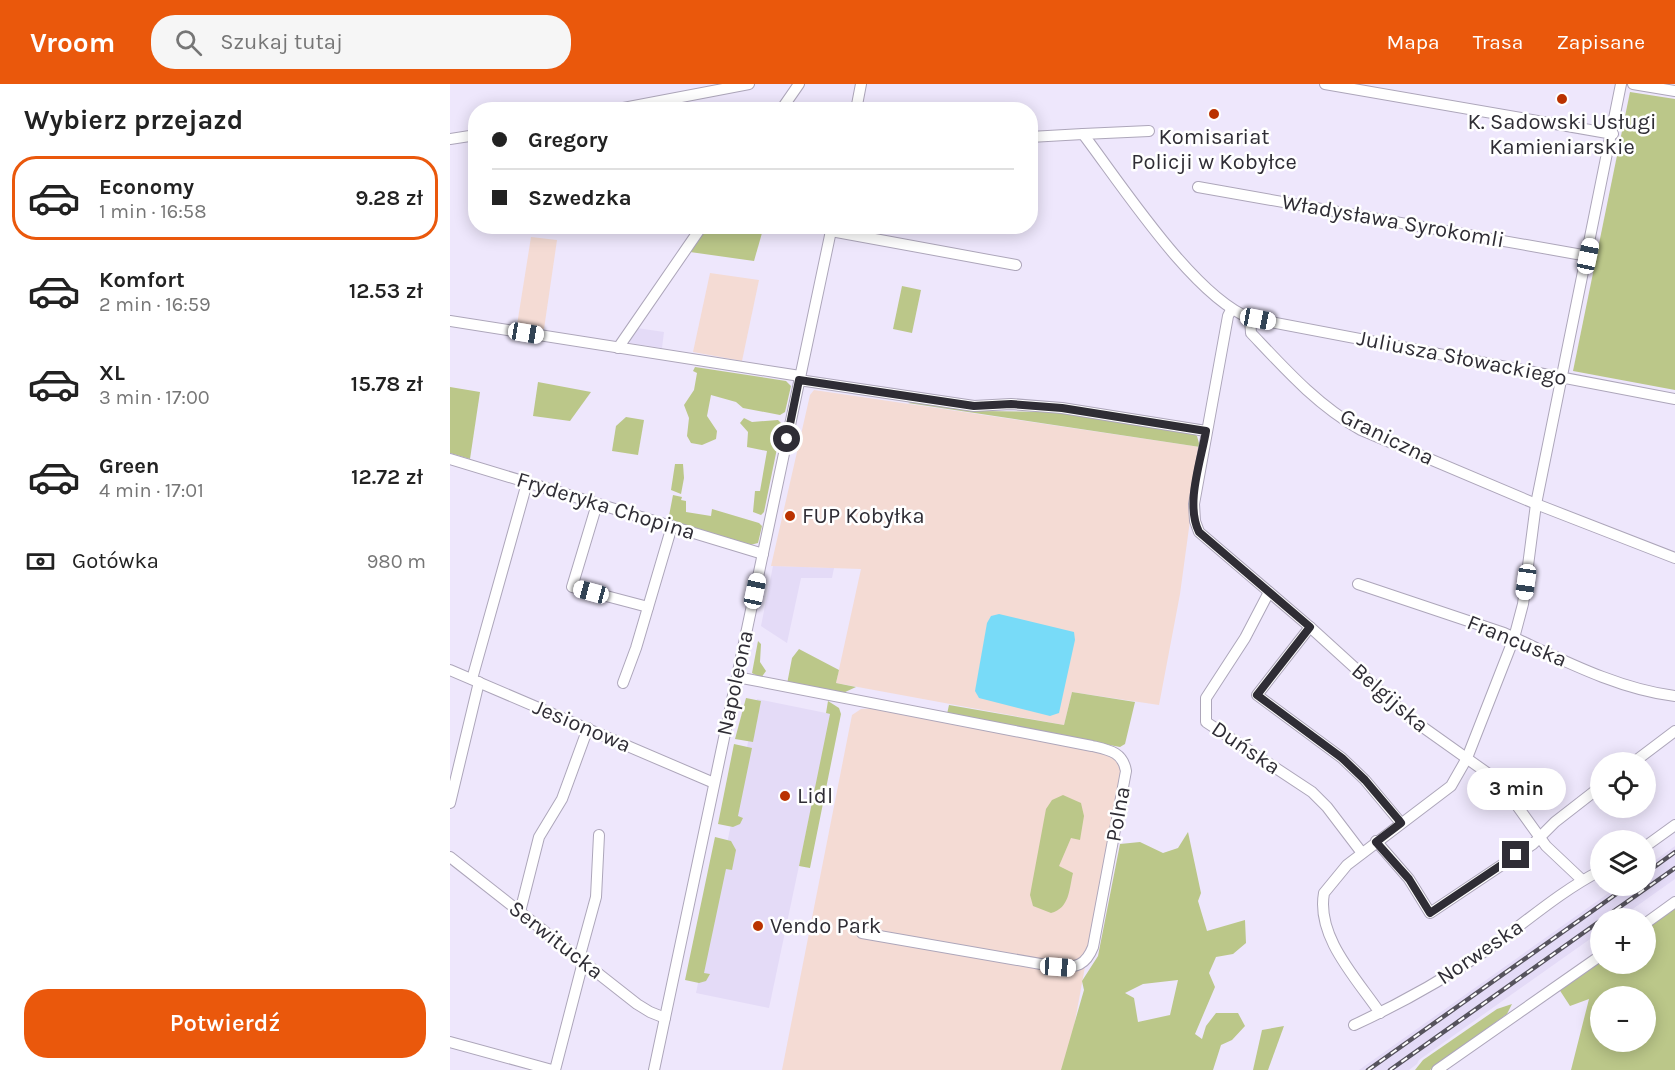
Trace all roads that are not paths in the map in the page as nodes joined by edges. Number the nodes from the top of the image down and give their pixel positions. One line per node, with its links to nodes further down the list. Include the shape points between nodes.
1 (749, 84): 8 (street)
2 (799, 84): 9 (street)
3 (861, 84): 10 (street)
4 (1325, 84): 13 (street)
5 (1622, 84): 13 (street)
6 (1633, 84): 7 (street)
7 (1675, 90)
8 (655, 102)
9 (787, 102)
10 (858, 102)
11 (1149, 130): 12 (street)
12 (1083, 134): 15 (street); 23 (street, via 1182,262)
13 (1613, 134): 21 (street)
14 (468, 137): 16 (street)
15 (1038, 137)
16 (450, 140)
17 (1198, 187): 21 (street, Władysława Syrokomli)
18 (696, 234): 26 (street)
19 (830, 234): 28 (street, Napoleona)
20 (857, 234): 22 (street)
21 (1588, 256): 27 (street)
22 (1016, 264)
23 (1231, 310): 24 (street); 30 (street)
24 (1250, 318): 27 (street, Juliusza Słowackiego); 34 (street, Graniczna, via 1251,333 1308,393 1343,420)
25 (450, 321): 26 (street)
26 (618, 348): 28 (street)
27 (1563, 377): 29 (street, Juliusza Słowackiego); 34 (street)
28 (800, 378): 30 (street, via 974,406 1062,408); 36 (street, Napoleona)
29 (1675, 399)
30 (1206, 431): 39 (street, Belgijska, via 1194,504 1195,521 1204,537)
31 (450, 459): 32 (street, Fryderyka Chopina)
32 (526, 483): 33 (street, Fryderyka Chopina); 45 (street)
33 (597, 504): 35 (street, Fryderyka Chopina); 40 (street, via 572,587)
34 (1536, 504): 37 (street, Graniczna); 42 (street, via 1523,604)
35 (672, 526): 36 (street, Fryderyka Chopina); 40 (street)
36 (763, 554): 44 (street, Napoleona)
37 (1675, 558)
38 (1358, 584): 42 (street, Francuska)
39 (1269, 592): 41 (street, Belgijska); 61 (street, Duńska, via 1206,698 1206,722 1311,792 1328,807)
40 (648, 607): 46 (street)
41 (1310, 627): 51 (street, Belgijska, via 1410,718); 55 (street, via 1257,695 1342,758)
42 (1514, 638): 47 (street, Francuska, via 1623,684); 51 (street)
43 (450, 670): 45 (street, Jesionowa)
44 (737, 677): 52 (street, Napoleona); 68 (street, Polna, via 1092,746 1114,751 1124,761 1126,771 1093,947 1083,964 1058,967)
45 (475, 680): 48 (street, Jesionowa); 54 (street)
46 (623, 683)
47 (1675, 696)
48 (588, 728): 52 (street, Jesionowa); 66 (street, via 562,800 539,837)
49 (1675, 731): 50 (street)
50 (1647, 752)
51 (1467, 758): 55 (street, via 1452,786); 58 (street, Belgijska, via 1500,782)
52 (714, 783): 72 (street, Napoleona)
53 (1590, 795): 58 (street)
54 (450, 803)
55 (1401, 823): 60 (street)
56 (1675, 825): 59 (street)
57 (599, 835): 69 (street, via 596,897)
58 (1539, 836): 60 (street, via 1533,844 1430,913 1409,879); 64 (street, Belgijska)
59 (1656, 839)
60 (1376, 842): 61 (street)
61 (1362, 853): 71 (street, via 1330,884 1322,904 1330,939)
62 (450, 857): 66 (street, Serwitucka)
63 (1590, 875): 64 (street, Norweska)
64 (1581, 879): 71 (street, Norweska, via 1488,949)
65 (1675, 902): 67 (street)
66 (520, 912): 69 (street, Serwitucka)
67 (1656, 916)
68 (862, 933)
69 (581, 960): 72 (street, Serwitucka, via 650,1012); 75 (street)
70 (1590, 963): 77 (street)
71 (1380, 1013): 73 (street, Norweska)
72 (665, 1018): 76 (street, Napoleona)
73 (1354, 1025)
74 (450, 1042): 75 (street)
75 (554, 1070)
76 (654, 1070)
77 (1437, 1070)

